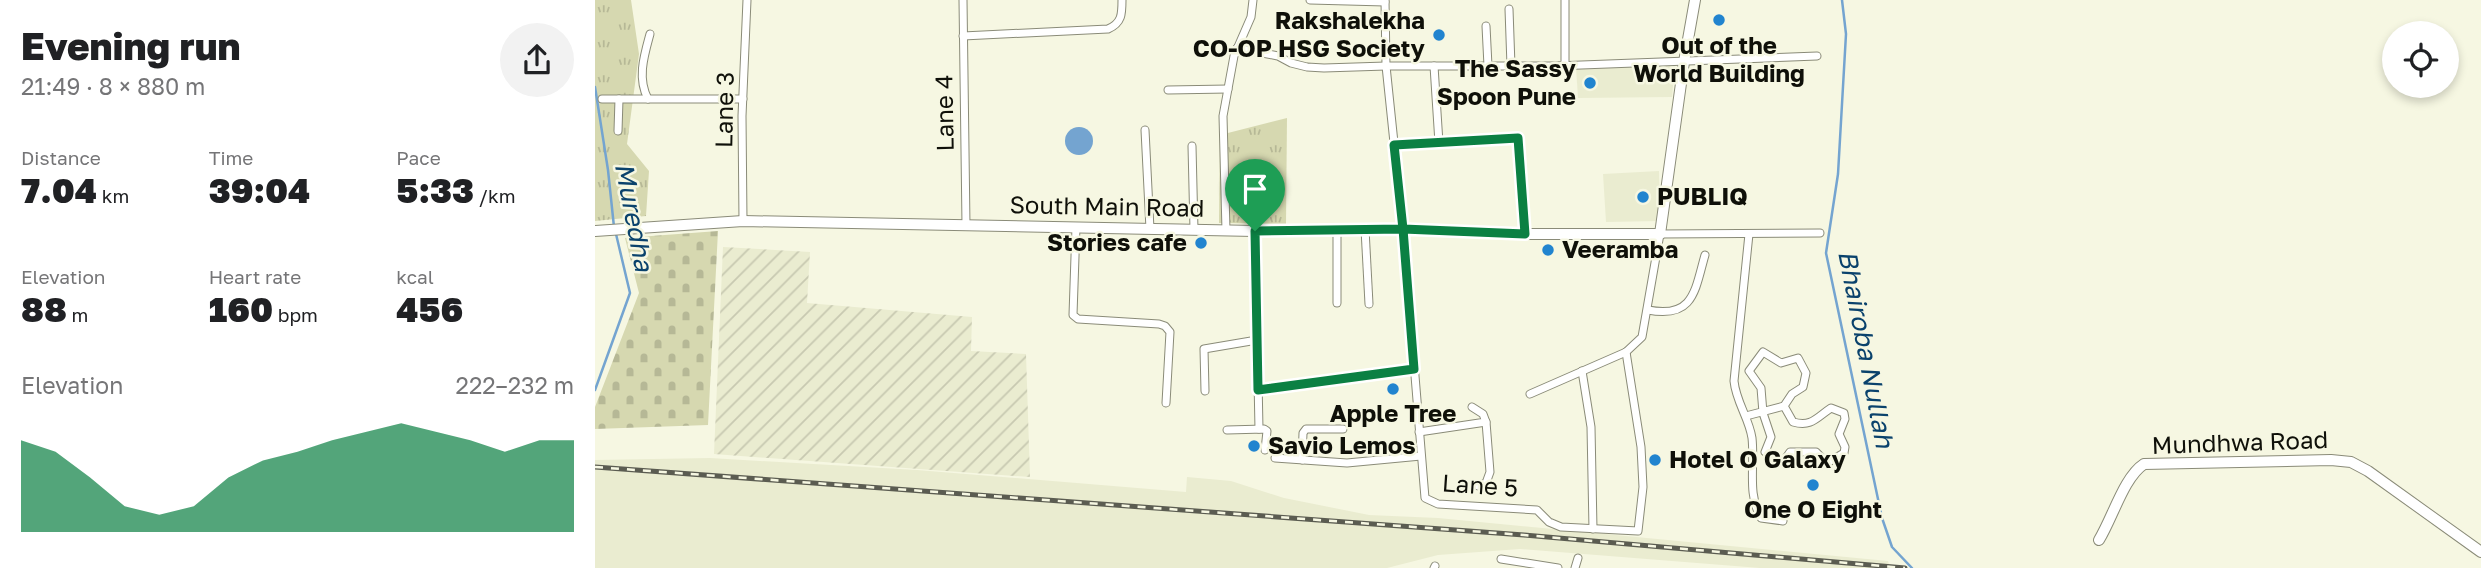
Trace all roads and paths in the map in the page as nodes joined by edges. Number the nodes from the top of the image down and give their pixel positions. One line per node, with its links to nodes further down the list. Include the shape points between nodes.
1 (747, 0): 26 (street, Lane 3)
2 (963, 0): 12 (street, Lane 4)
3 (1122, 0): 12 (street, via 1121,17 1108,29)
4 (1253, 0): 13 (street)
5 (1310, 0): 8 (street)
6 (1565, 0): 20 (street)
7 (1695, 0): 15 (main road)
8 (1385, 1): 16 (street, Lane 5)
9 (1509, 9): 19 (street)
10 (1486, 26): 18 (street)
11 (650, 34): 25 (street, via 642,77)
12 (963, 36): 33 (street, Lane 4)
13 (1237, 48): 16 (street, via 1307,67); 21 (street)
14 (1817, 56): 15 (street)
15 (1684, 62): 20 (street); 45 (main road)
16 (1386, 65): 17 (street); 30 (street, Lane 5)
17 (1434, 66): 18 (street); 29 (street)
18 (1488, 66): 19 (street)
19 (1511, 66): 20 (street)
20 (1565, 66)
21 (1228, 89): 22 (street); 41 (street, via 1223,116)
22 (1168, 90)
23 (602, 99): 24 (street)
24 (618, 99): 25 (street); 28 (street)
25 (648, 99): 26 (street)
26 (743, 99): 32 (street, Lane 3)
27 (1145, 130): 35 (street)
28 (618, 131)
29 (1439, 143): 30 (street); 44 (street, via 1518,138)
30 (1394, 145): 37 (street, Lane 5)
31 (1192, 146): 38 (street)
32 (743, 221): 33 (main road, South Main Road); 40 (main road, South Main Road)
33 (966, 225): 34 (main road, South Main Road)
34 (1076, 227): 35 (main road, South Main Road); 58 (street, via 1073,315 1165,326 1170,332)
35 (1150, 229): 38 (main road, South Main Road)
36 (1365, 229): 37 (main road, South Main Road); 39 (main road, South Main Road); 49 (street)
37 (1403, 229): 44 (main road, South Main Road); 53 (street, Lane 5)
38 (1194, 230): 41 (main road, South Main Road)
39 (1336, 230): 42 (main road, South Main Road); 48 (street)
40 (595, 231)
41 (1226, 231): 42 (main road, South Main Road)
42 (1255, 231): 51 (street)
43 (1820, 233): 46 (street)
44 (1525, 234): 45 (main road, South Main Road)
45 (1660, 234): 46 (street); 50 (street)
46 (1749, 234): 62 (street, via 1734,382)
47 (1705, 254): 50 (street, via 1690,302 1667,312)
48 (1337, 303)
49 (1369, 303)
50 (1648, 310): 52 (street, via 1642,337)
51 (1257, 340): 55 (street); 56 (street, via 1204,349)
52 (1626, 352): 54 (street); 74 (street, via 1641,447 1638,531)
53 (1414, 369): 55 (street); 67 (street, Lane 5)
54 (1582, 371): 57 (street); 74 (street, via 1591,426)
55 (1258, 390): 64 (street)
56 (1205, 391)
57 (1530, 394)
58 (1167, 403)
59 (1472, 407): 63 (street)
60 (1784, 407): 61 (street); 61 (street, via 1803,387 1806,373 1798,358 1781,363 1763,352 1749,372 1761,388); 61 (street, via 1793,422 1804,424 1815,423 1831,408 1844,413 1839,434 1844,453 1827,463 1812,452 1790,452 1783,462 1774,458 1765,452 1770,437)
61 (1763, 413): 62 (street)
62 (1746, 416): 73 (street, via 1752,436 1755,507 1761,519)
63 (1486, 422): 67 (street); 72 (street, via 1490,472 1486,483)
64 (1259, 429): 66 (street); 68 (street, via 1266,431)
65 (1343, 429): 71 (street, via 1306,429)
66 (1227, 430)
67 (1419, 432): 69 (street, Lane 5)
68 (1265, 450)
69 (1421, 456): 71 (street, via 1346,463); 74 (street, Lane 5, via 1423,491 1430,502 1537,510 1561,527)
70 (1275, 458): 71 (street)
71 (1303, 460)
72 (1478, 486)
73 (1783, 521)
74 (1593, 529)
75 (2099, 540): 76 (main road, Mundhwa Road, via 2129,477 2144,464 2331,460 2351,462 2368,471)
76 (2481, 552)
77 (1578, 558): 81 (street)
78 (1501, 559): 79 (street)
79 (1512, 565): 80 (street)
80 (1558, 568)
81 (1575, 568)

